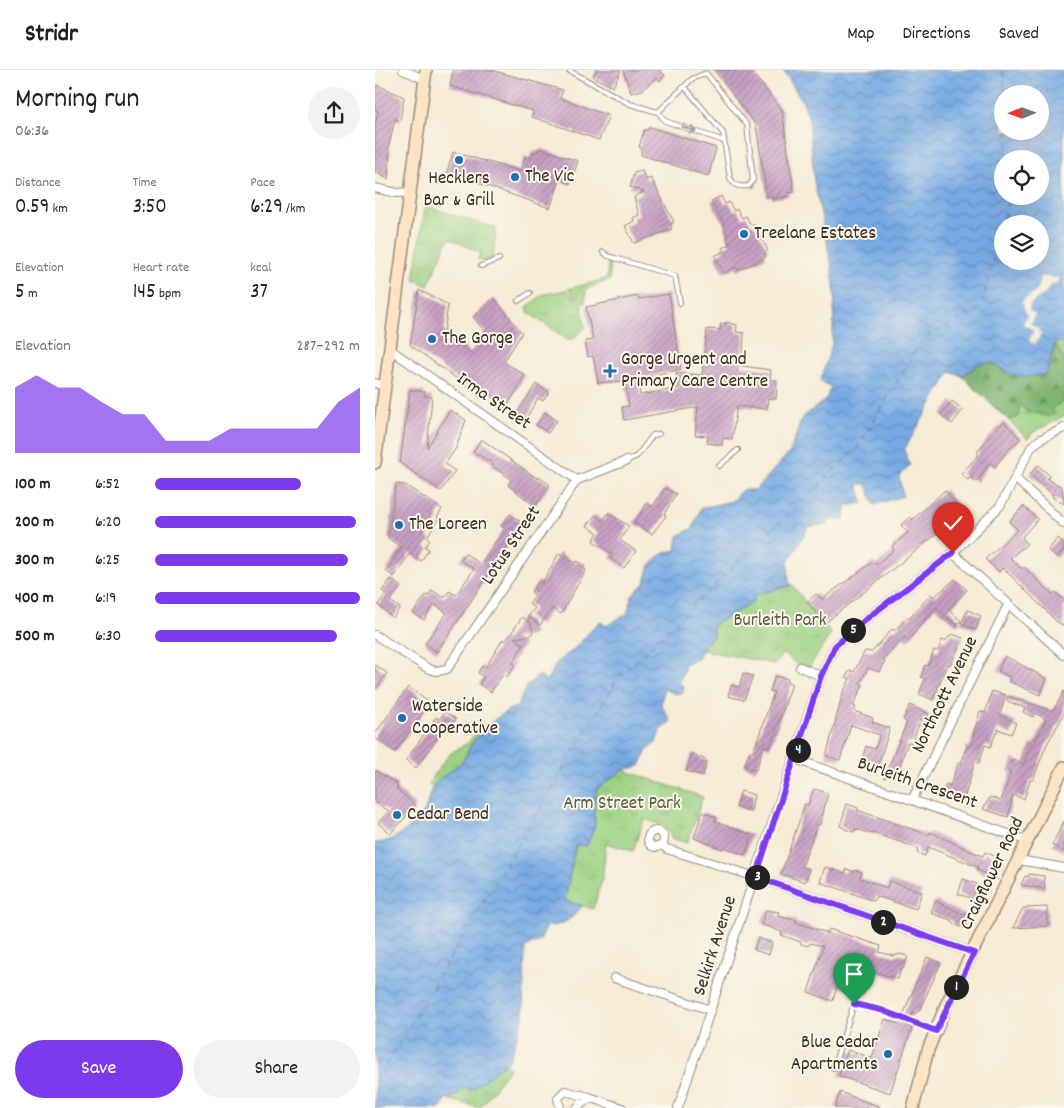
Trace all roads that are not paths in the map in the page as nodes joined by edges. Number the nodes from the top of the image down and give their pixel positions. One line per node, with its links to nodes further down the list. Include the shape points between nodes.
1 (403, 70): 3 (street)
2 (568, 70): 5 (lane, via 630,104)
3 (425, 74): 8 (main road)
4 (685, 86): 5 (lane); 6 (lane, via 723,133); 6 (lane, via 698,75 706,73 747,124 753,180 749,186 733,184)
5 (658, 112): 6 (lane, one-way to 6, via 665,121)
6 (724, 142)
7 (375, 188): 8 (street, via 397,193)
8 (411, 192): 15 (main road)
9 (603, 252): 14 (lane, via 675,276)
10 (499, 259): 11 (lane)
11 (481, 266)
12 (530, 293): 13 (lane)
13 (518, 301)
14 (680, 303)
15 (391, 350): 16 (main road); 24 (street, Irma Street)
16 (380, 385): 21 (main road)
17 (1064, 428): 23 (street, Selkirk Avenue, via 1033,446)
18 (659, 434): 20 (lane, via 653,435 637,456)
19 (738, 450): 22 (lane)
20 (626, 461): 24 (street)
21 (375, 463)
22 (719, 466)
23 (1015, 478): 25 (street); 26 (street, Selkirk Avenue, via 1000,506)
24 (577, 480): 28 (street, Lotus Street, via 451,665 442,671 429,669)
25 (1064, 524)
26 (953, 553): 27 (street); 31 (street, Selkirk Avenue, via 835,646)
27 (1009, 605): 29 (street); 34 (street, Northcott Avenue)
28 (375, 635)
29 (1064, 655)
30 (800, 667): 31 (street)
31 (821, 676): 32 (street, Selkirk Avenue)
32 (795, 758): 34 (street, Burleith Crescent); 39 (street, Selkirk Avenue)
33 (1064, 767): 35 (main road, Craigflower Road)
34 (912, 800): 35 (street, Burleith Crescent)
35 (1029, 841): 37 (main road, Craigflower Road)
36 (663, 845): 39 (street)
37 (1019, 860): 38 (street); 40 (main road, Craigflower Road)
38 (1064, 868)
39 (756, 877): 40 (street); 42 (street, Selkirk Avenue)
40 (974, 953): 43 (main road, Craigflower Road)
41 (614, 978): 42 (street)
42 (711, 1010): 49 (street, Selkirk Avenue)
43 (936, 1031): 44 (lane, via 881,1010 854,1004); 50 (main road, Craigflower Road)
44 (833, 1068)
45 (589, 1097): 46 (street, via 565,1091 558,1098); 47 (street); 48 (street)
46 (560, 1108)
47 (577, 1108)
48 (621, 1108)
49 (679, 1108)
50 (913, 1108)

